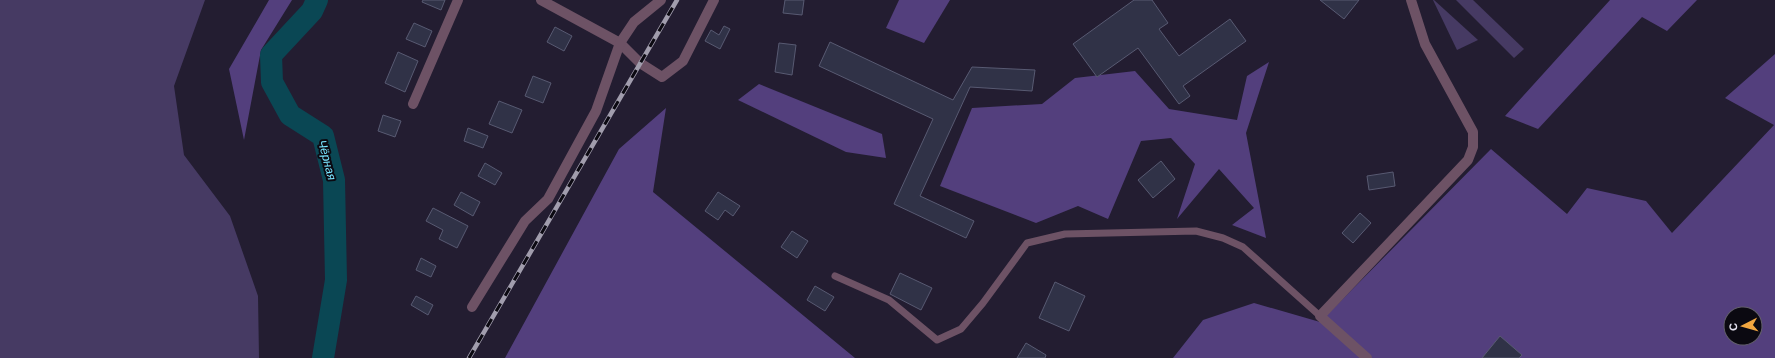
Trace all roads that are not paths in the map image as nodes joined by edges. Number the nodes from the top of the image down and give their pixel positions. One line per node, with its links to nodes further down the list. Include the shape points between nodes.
1 (458, 0): 7 (street)
2 (542, 0): 6 (street)
3 (661, 0): 6 (street, via 634,22)
4 (714, 0): 6 (street, via 683,61 662,76 640,63)
5 (1411, 0): 10 (street, via 1426,44 1473,132 1473,147 1468,160)
6 (620, 43): 9 (street, via 596,111 548,199 525,221)
7 (413, 104)
8 (835, 276): 10 (lane, via 889,300 936,340 961,329 984,303 1027,243 1065,234 1196,231 1223,238 1243,247)
9 (472, 307)
10 (1320, 316): 11 (street)
11 (1367, 358)

